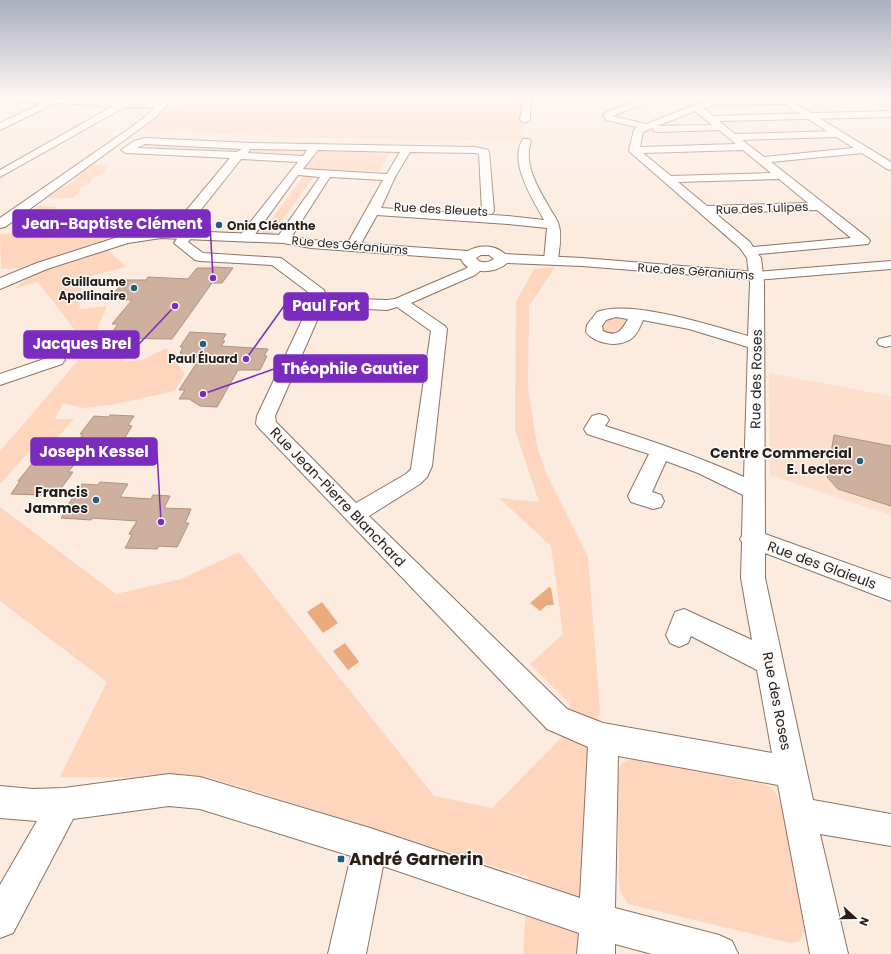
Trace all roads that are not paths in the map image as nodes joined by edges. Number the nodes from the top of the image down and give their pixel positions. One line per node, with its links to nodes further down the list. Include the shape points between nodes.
1 (59, 141): 22 (street)
2 (118, 141): 11 (street)
3 (526, 141): 33 (street, via 523,146 524,169)
4 (636, 141): 14 (street)
5 (737, 141): 10 (street)
6 (848, 141): 15 (street)
7 (855, 141): 19 (street)
8 (251, 146): 9 (street); 13 (street, via 145,141 137,142); 16 (street)
9 (315, 147): 12 (street); 17 (street)
10 (745, 147): 14 (street); 18 (street)
11 (106, 149): 13 (street); 32 (street)
12 (407, 149): 25 (street); 30 (street, via 484,152)
13 (126, 150): 16 (street)
14 (634, 150): 26 (street)
15 (863, 150): 18 (street); 20 (street)
16 (240, 156): 17 (street); 34 (street, via 235,159)
17 (306, 159): 21 (street)
18 (761, 160): 24 (street)
19 (891, 161)
20 (891, 167)
21 (295, 172): 23 (street); 35 (street)
22 (0, 174)
23 (328, 174): 25 (street); 36 (street)
24 (781, 176): 26 (street); 27 (street)
25 (390, 177): 28 (street)
26 (669, 179): 29 (street)
27 (819, 206): 29 (street, Rue des Tulipes); 38 (street, via 863,241)
28 (374, 208): 30 (street, Rue des Bleuets); 31 (street, Rue des Bleuets); 37 (street)
29 (705, 210): 38 (street)
30 (488, 212): 31 (street, Rue des Bleuets, via 505,214)
31 (508, 220): 33 (street, Rue des Bleuets)
32 (0, 224)
33 (553, 225): 40 (street)
34 (181, 233): 35 (street, Rue des Géraniums); 42 (street, Rue des Géraniums, via 126,239); 46 (street, via 181,243 200,257 276,261 319,293)
35 (246, 237): 36 (street, Rue des Géraniums)
36 (283, 240): 37 (street, Rue des Géraniums)
37 (353, 246): 39 (street, Rue des Géraniums)
38 (750, 251): 44 (street, Rue des Roses)
39 (474, 260): 40 (street, Rue des Géraniums, via 495,265 501,258); 47 (street, via 470,272)
40 (551, 260): 44 (street, Rue des Géraniums)
41 (891, 265): 44 (street, Rue des Géraniums)
42 (42, 266): 43 (street, Rue des Géraniums); 45 (street, Rue des Géraniums)
43 (0, 273)
44 (757, 276): 49 (street, Rue des Roses)
45 (0, 284)
46 (317, 302): 47 (street, via 387,305); 56 (street, Rue Jean-Pierre Blanchard, via 266,416 266,424)
47 (400, 302): 56 (street, via 438,329 422,466 413,479)
48 (638, 315): 49 (street, via 696,325)
49 (756, 344): 54 (street, Rue des Roses)
50 (56, 360): 51 (street)
51 (0, 380)
52 (599, 420): 53 (street, via 594,429)
53 (661, 451): 54 (street); 55 (street, via 639,496)
54 (754, 491): 57 (street, Rue des Roses)
55 (653, 501)
56 (354, 515): 61 (street, Rue Jean-Pierre Blanchard, via 557,719)
57 (752, 539): 58 (street, Rue des Glaieuls); 60 (street, Rue des Roses, via 753,578)
58 (891, 590)
59 (680, 635): 60 (street, via 684,620)
60 (769, 662): 62 (street, Rue des Roses)
61 (603, 738): 62 (street, Rue Jean-Pierre Blanchard); 69 (street)
62 (791, 772): 65 (street, Rue des Roses)
63 (0, 802): 64 (street)
64 (64, 804): 67 (street, via 169,790 200,793); 68 (street)
65 (800, 814): 66 (street); 72 (street, Rue des Roses)
66 (891, 830)
67 (370, 845): 69 (street); 70 (street)
68 (0, 920)
69 (596, 938): 71 (street)
70 (347, 954)
71 (719, 954)
72 (829, 954)

